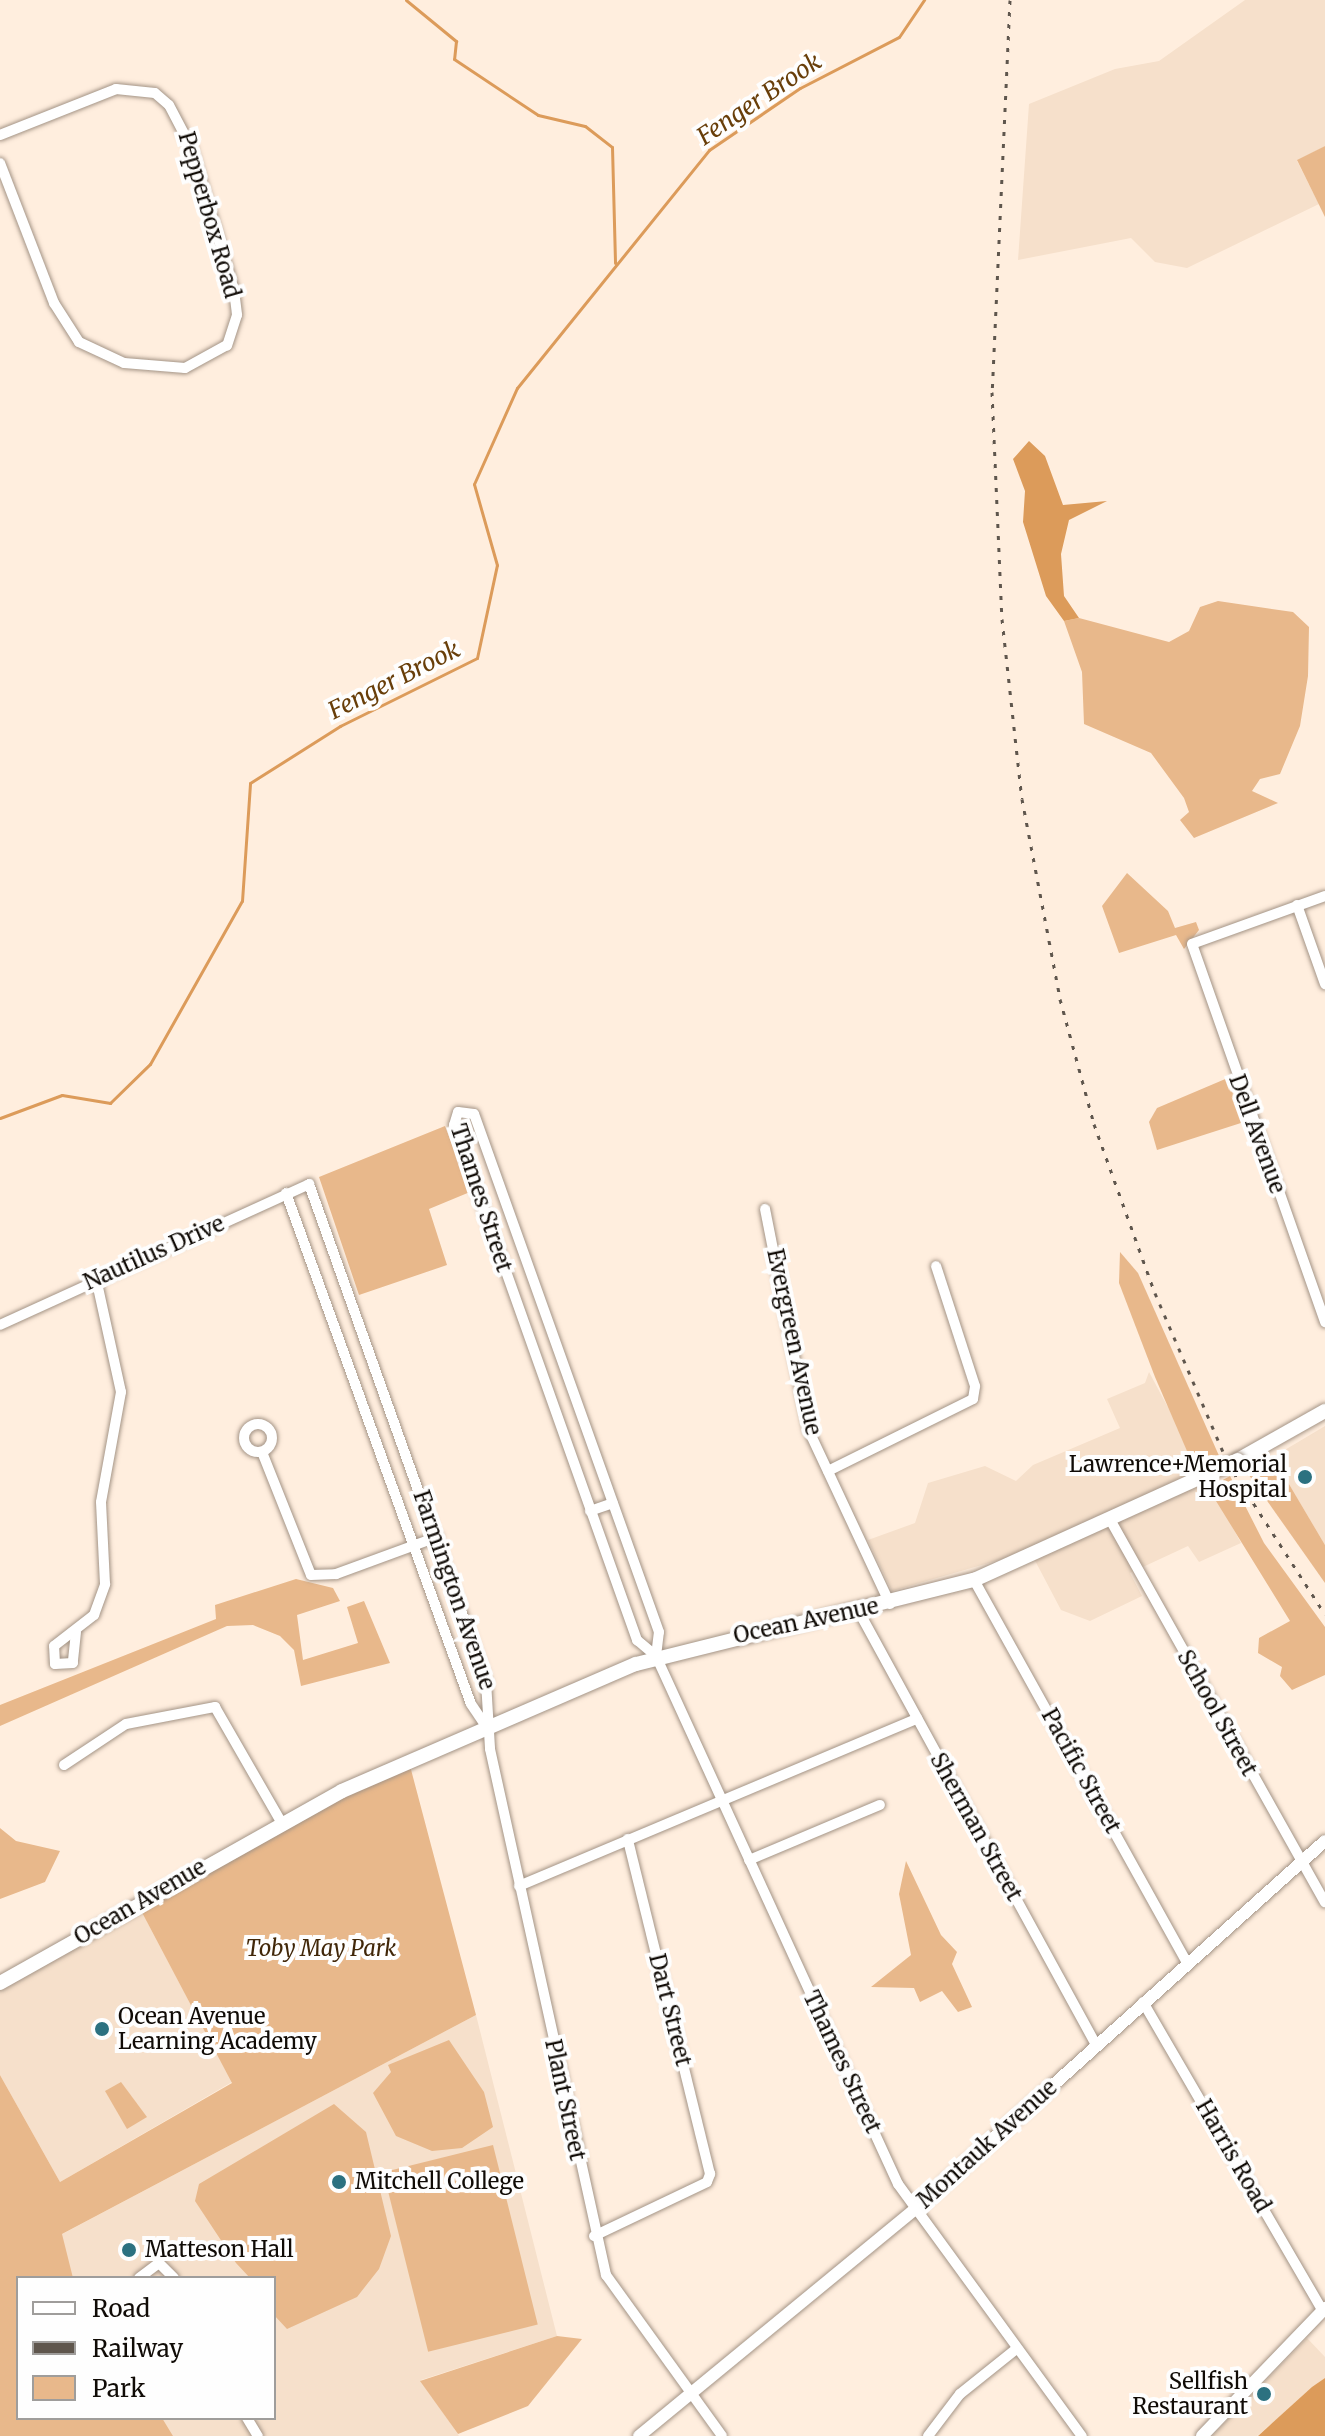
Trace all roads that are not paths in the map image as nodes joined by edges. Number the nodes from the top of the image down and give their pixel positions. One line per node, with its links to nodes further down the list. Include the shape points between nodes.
1 (0, 135): 2 (street, Pepperbox Road, via 116,89 155,93 169,105 191,147 234,290 237,315 227,345 185,368 124,363 79,342 54,303)
2 (0, 163)
3 (1325, 896): 4 (street)
4 (1297, 905): 5 (street); 13 (street, Dell Avenue, via 1192,944)
5 (1325, 984)
6 (309, 1184): 7 (street, Nautilus Drive); 21 (street, Farmington Avenue)
7 (286, 1193): 10 (street, Nautilus Drive); 22 (street, Farmington Avenue)
8 (765, 1209): 17 (street, Evergreen Avenue, via 809,1431)
9 (936, 1266): 17 (street, via 975,1395)
10 (96, 1278): 14 (street, Nautilus Drive); 26 (street, via 121,1414 101,1502 103,1598)
11 (538, 1295): 12 (street); 12 (street, Thames Street, via 474,1114 458,1112 454,1125); 18 (street, Thames Street)
12 (516, 1303): 19 (street, Thames Street)
13 (1325, 1322)
14 (0, 1325)
15 (1325, 1411): 20 (main road, Ocean Avenue)
16 (262, 1452): 22 (street, via 311,1575 336,1574)
17 (828, 1471): 24 (street, Evergreen Avenue)
18 (613, 1503): 19 (street); 27 (street, Thames Street, via 659,1632)
19 (590, 1511): 27 (street, Thames Street, via 637,1640)
20 (1112, 1523): 23 (main road, Ocean Avenue); 37 (street, School Street)
21 (437, 1537): 22 (street); 29 (street, Farmington Avenue, via 489,1690)
22 (413, 1546): 29 (street, Farmington Avenue, via 471,1704)
23 (974, 1580): 24 (main road, Ocean Avenue); 40 (street, Pacific Street)
24 (890, 1604): 25 (main road, Ocean Avenue)
25 (858, 1610): 27 (main road, Ocean Avenue); 28 (street, Sherman Street)
26 (76, 1632)
27 (656, 1656): 29 (main road, Ocean Avenue); 31 (street, Thames Street)
28 (917, 1719): 31 (street); 43 (street, Sherman Street)
29 (488, 1729): 33 (main road, Ocean Avenue); 38 (street, Plant Street)
30 (64, 1765): 33 (street, via 126,1724 215,1707)
31 (721, 1799): 34 (street); 36 (street, Thames Street)
32 (880, 1805): 36 (street)
33 (281, 1822): 41 (main road, Ocean Avenue)
34 (628, 1839): 38 (street); 45 (street, Dart Street, via 707,2182)
35 (1325, 1841): 37 (street, Montauk Avenue)
36 (749, 1860): 44 (street, Thames Street)
37 (1300, 1863): 39 (street, School Street); 40 (street, Montauk Avenue)
38 (519, 1886): 45 (street, Plant Street)
39 (1325, 1902)
40 (1187, 1962): 42 (street, Montauk Avenue)
41 (0, 1983)
42 (1143, 2002): 43 (street, Montauk Avenue); 48 (street, Harris Road)
43 (1096, 2045): 44 (street, Montauk Avenue)
44 (914, 2210): 49 (street, Thames Street); 50 (street, Montauk Avenue)
45 (594, 2236): 50 (street, Plant Street, via 619,2301)
46 (142, 2276): 47 (street, via 159,2263)
47 (172, 2276)
48 (1324, 2309): 55 (street)
49 (1015, 2350): 53 (street, via 960,2394); 54 (street, Thames Street)
50 (693, 2391): 51 (street, Montauk Avenue); 52 (street, Plant Street)
51 (639, 2436)
52 (722, 2436)
53 (928, 2436)
54 (1082, 2436)
55 (1202, 2436)

